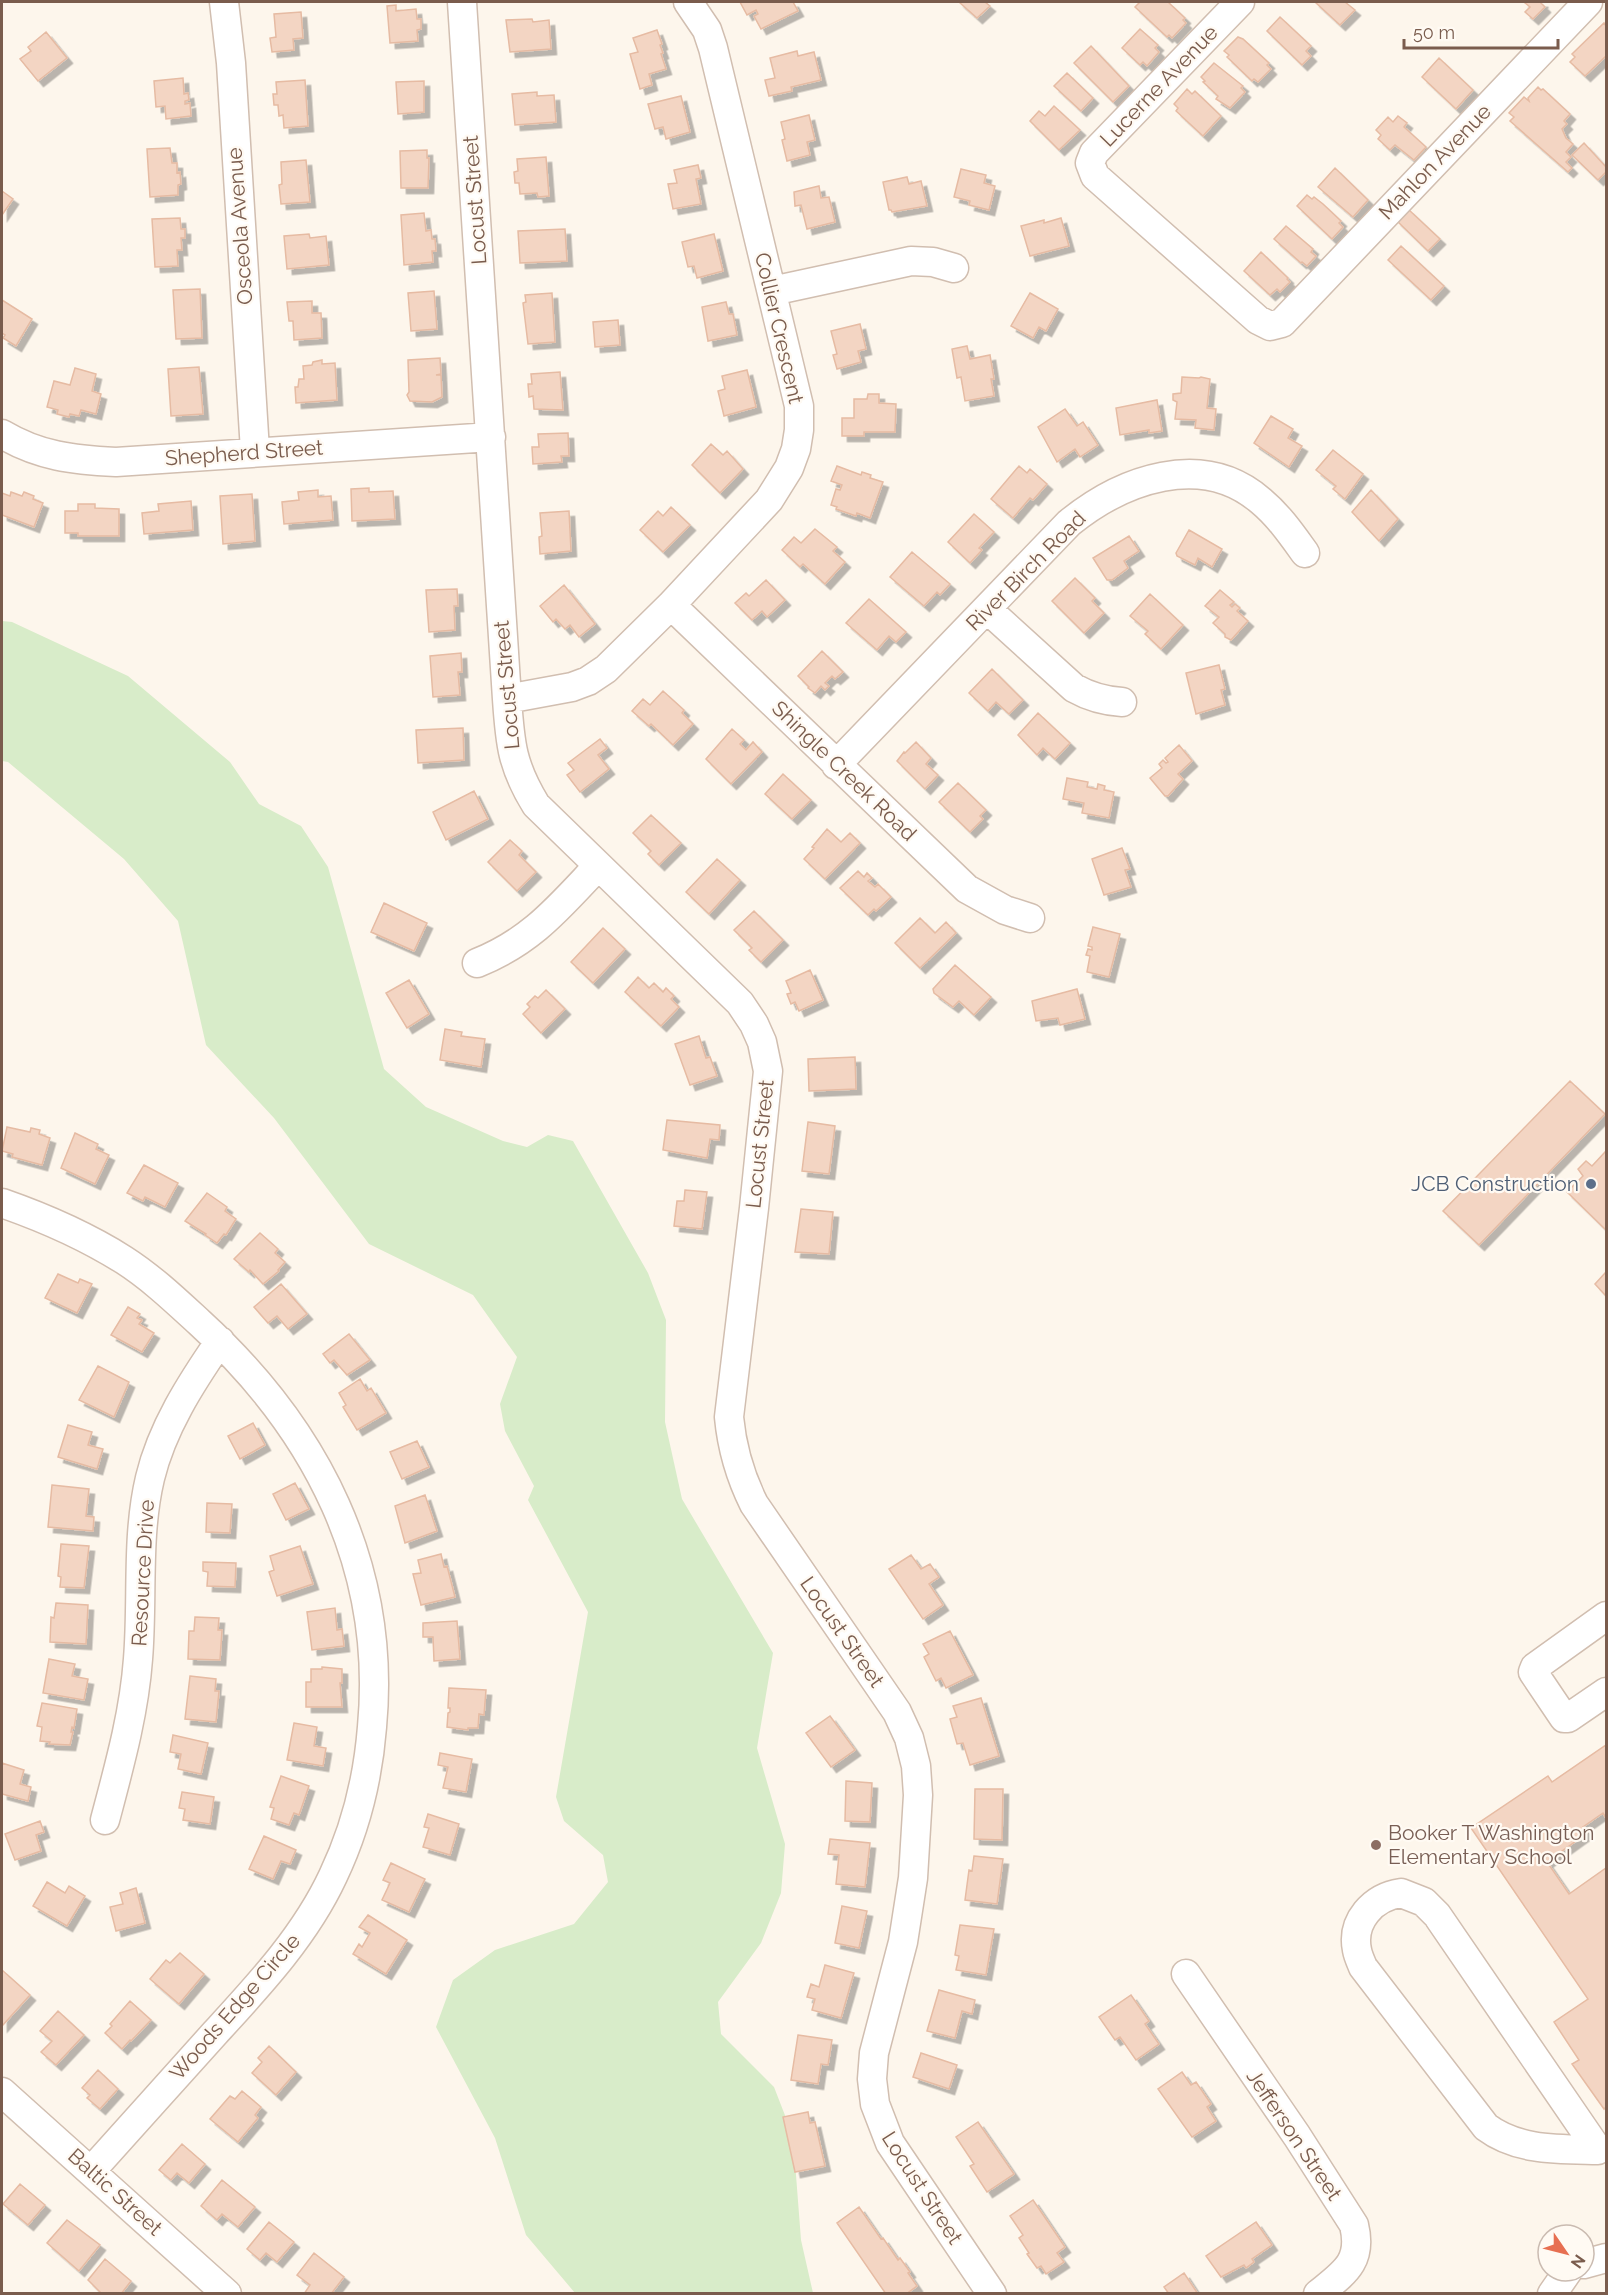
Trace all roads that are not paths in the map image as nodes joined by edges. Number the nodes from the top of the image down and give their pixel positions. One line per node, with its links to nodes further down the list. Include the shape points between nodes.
1 (224, 2): 11 (street, Osceola Avenue)
2 (462, 2): 10 (street, Locust Street)
3 (688, 2): 7 (street, Collier Crescent, via 707,30 713,48)
4 (1240, 2): 8 (street, Lucerne Avenue, via 1094,153 1090,163 1095,176 1258,320 1270,326)
5 (1588, 2): 8 (street, Mahlon Avenue)
6 (954, 268): 7 (street, via 911,261)
7 (772, 291): 13 (street, Collier Crescent, via 799,406 796,449 769,500)
8 (1282, 323)
9 (2, 434): 11 (street, Shepherd Street, via 42,453 71,460 116,462)
10 (491, 437): 11 (street, Shepherd Street); 15 (street, Locust Street)
11 (255, 451)
12 (1305, 554): 14 (street, River Birch Road, via 1285,525 1245,490 1199,475 1170,475 1114,492 1088,508)
13 (671, 605): 15 (street, Collier Crescent, via 606,669 588,681); 17 (street, Shingle Creek Road)
14 (987, 609): 16 (street, via 1074,688 1088,696); 17 (street, River Birch Road)
15 (507, 699): 18 (street, Locust Street, via 509,740 523,783 536,805)
16 (1122, 702)
17 (836, 765): 19 (street, Shingle Creek Road, via 967,889 1005,910)
18 (598, 866): 20 (street, via 540,927 500,954); 31 (street, Locust Street, via 740,1003 762,1042 768,1071 729,1417 732,1446 741,1479 754,1504 897,1712 909,1738 918,1795 913,1878 903,1942 874,2053 875,2104 890,2143)
19 (1030, 918)
20 (477, 963)
21 (2, 1203): 22 (street, Woods Edge Circle, via 76,1233 125,1261 163,1289)
22 (220, 1341): 25 (street, Resource Drive, via 174,1415 150,1480 142,1544 138,1660 128,1730); 29 (street, Woods Edge Circle, via 293,1427 318,1468 351,1542 369,1607 374,1652 370,1752 350,1833 333,1877 306,1924 273,1969)
23 (1606, 1616): 24 (street, via 1533,1672 1564,1718)
24 (1606, 1692)
25 (105, 1820)
26 (1185, 1974): 32 (street, Jefferson Street, via 1354,2225 1355,2256 1346,2271)
27 (2, 2092): 29 (street, Baltic Street)
28 (1602, 2156): 28 (street, via 1509,2141 1486,2127 1364,1967 1356,1938 1368,1908 1401,1893 1424,1902 1437,1915)
29 (91, 2171): 30 (street, Baltic Street)
30 (227, 2294)
31 (992, 2294)
32 (1318, 2294)

